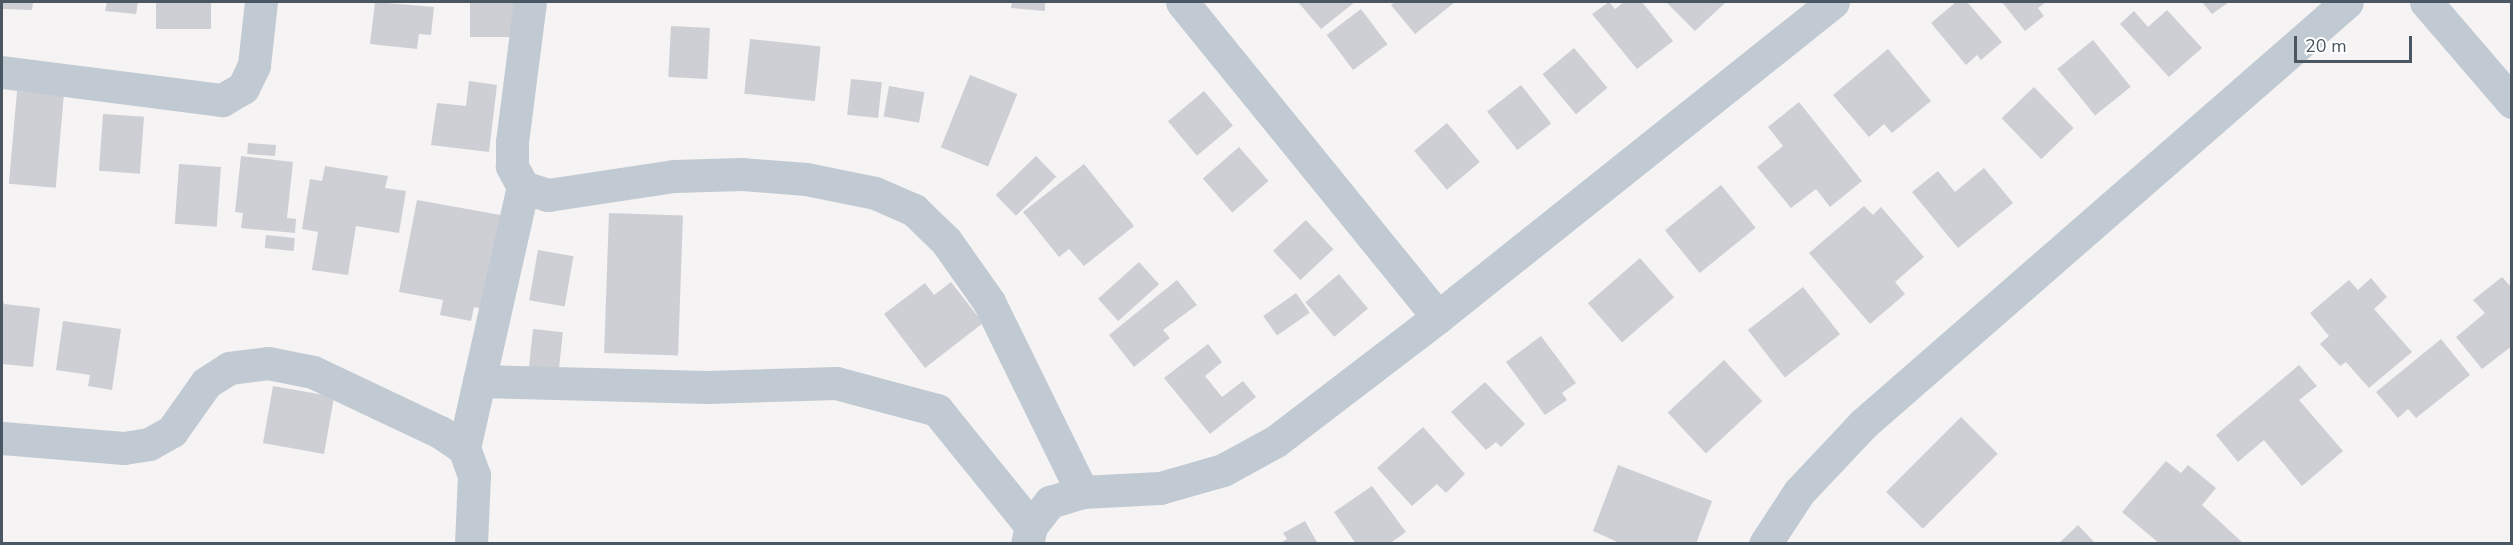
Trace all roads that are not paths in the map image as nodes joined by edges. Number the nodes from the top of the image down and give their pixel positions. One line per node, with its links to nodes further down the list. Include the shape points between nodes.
1 (261, 2): 7 (street, via 254,65 243,88 222,100)
2 (530, 2): 9 (street, via 512,142 512,166)
3 (1833, 2): 10 (street)
4 (2348, 2): 17 (street, via 1863,424 1799,492)
5 (2426, 2): 8 (street)
6 (1187, 3): 10 (street)
7 (2, 72)
8 (2511, 102)
9 (523, 187): 11 (street); 14 (street, via 548,195 674,176 742,174 874,193 914,210 946,241 989,303)
10 (1438, 317): 14 (street, via 1275,441 1222,470 1160,488)
11 (479, 381): 13 (street); 15 (street, via 707,387 836,383 937,410)
12 (2, 438): 13 (street, via 124,448 149,444 172,431 206,384 229,368 268,363 313,372 440,432)
13 (464, 448): 16 (street, via 474,475)
14 (1082, 492): 15 (street, via 1050,502)
15 (1029, 535)
16 (471, 543)
17 (1764, 543)

